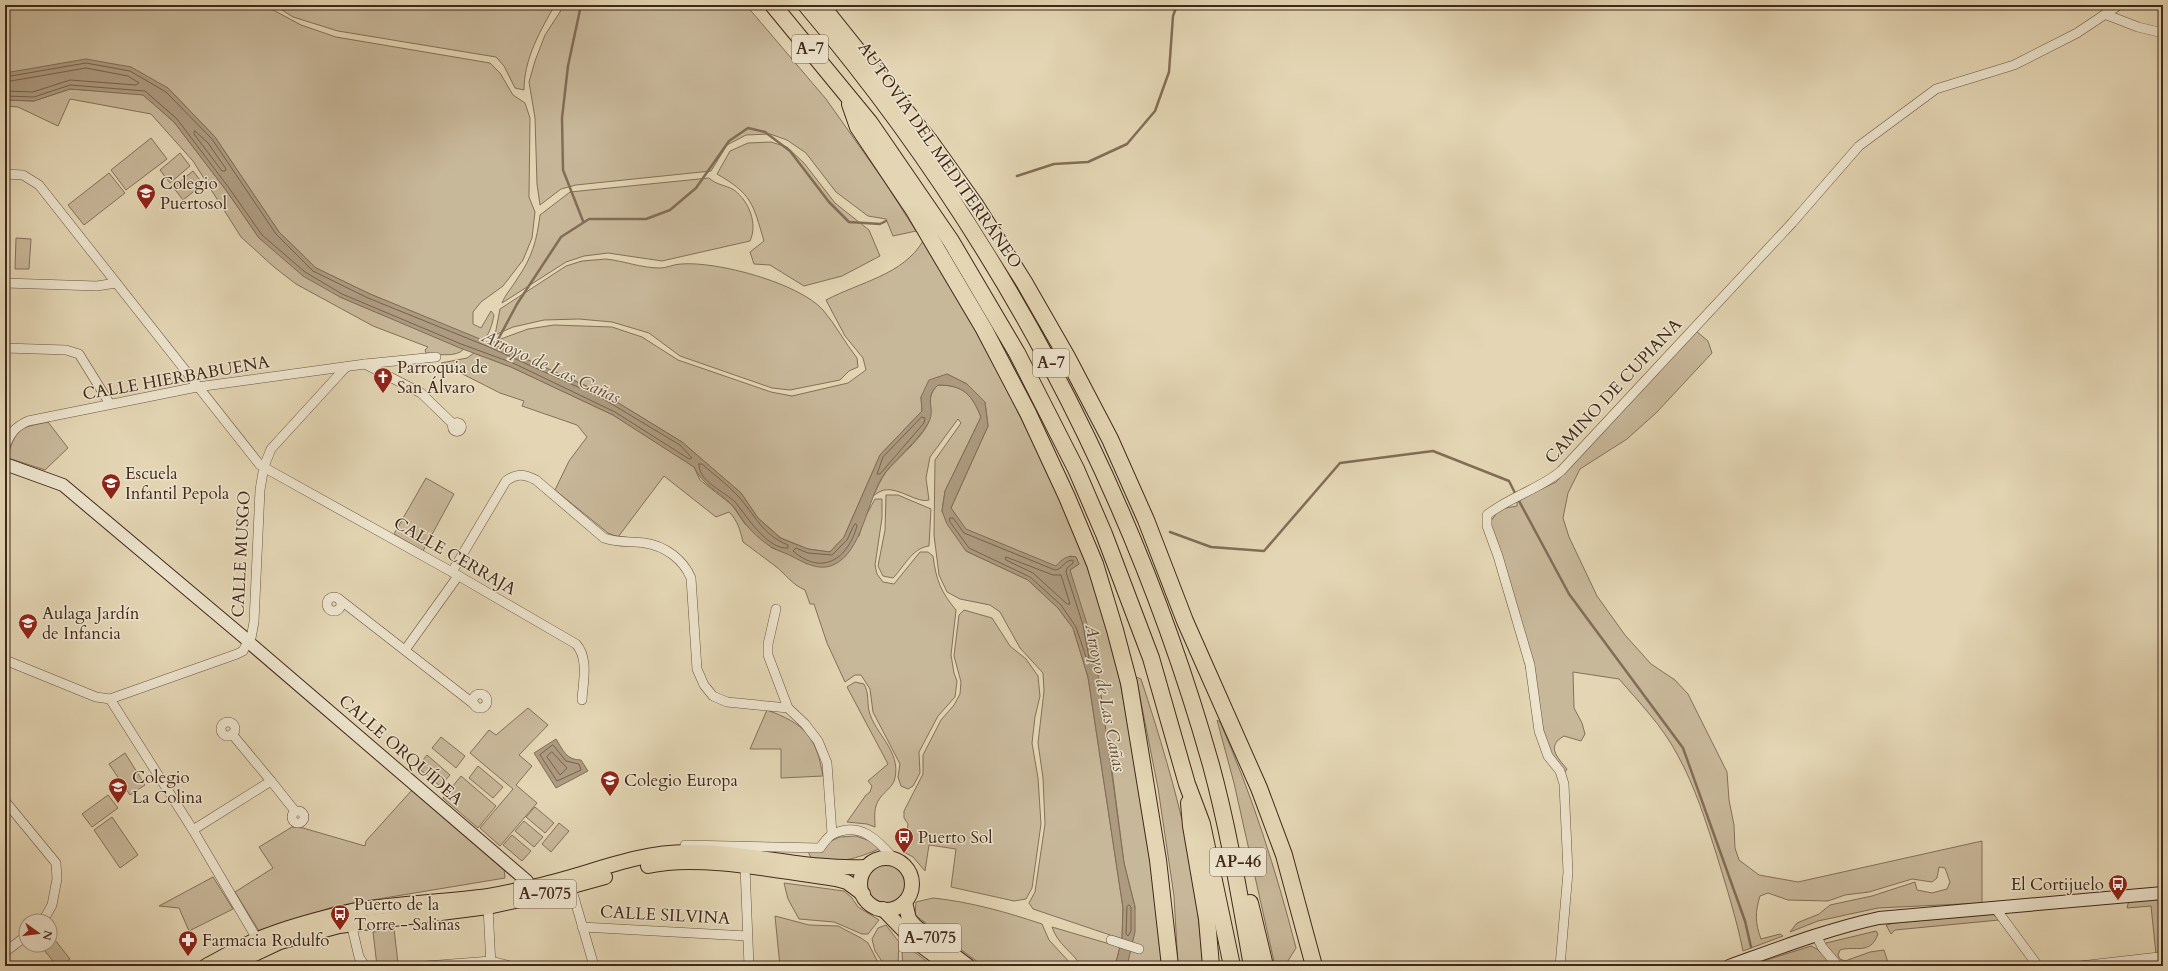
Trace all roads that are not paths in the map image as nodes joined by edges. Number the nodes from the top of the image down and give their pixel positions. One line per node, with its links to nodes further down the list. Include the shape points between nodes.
1 (773, 5): 7 (highway, A-7)
2 (806, 5): 62 (highway, AUTOVÍA DEL MEDITERRÁNEO / A-7, via 857,66 955,204 1006,283 1092,445 1129,530 1180,664 1211,767)
3 (821, 5): 76 (highway, via 925,134 976,206 1024,282 1110,439 1146,520 1185,621 1259,788 1284,855)
4 (2119, 5): 5 (street, CAMINO DE CUPIANA)
5 (2107, 15): 6 (street); 77 (street, CAMINO DE CUPIANA, via 2014,65 1936,88 1859,146 1792,224 1560,471 1549,481 1497,506 1487,515 1487,526 1530,665 1539,731 1548,756 1560,771 1564,784 1568,872)
6 (2163, 33)
7 (847, 93): 33 (highway, A-7, via 951,241 985,296 1048,411 1076,469 1126,589 1151,658); 74 (highway, via 858,127 913,210 984,329 1028,413 1067,497 1094,564 1129,683 1158,860)
8 (5, 174): 10 (street, CALLE CERRAJA, via 23,175 39,185)
9 (5, 283): 10 (street, via 97,286)
10 (116, 283): 15 (street, CALLE CERRAJA)
11 (5, 348): 16 (street, via 66,350 79,354)
12 (436, 357): 13 (street, CALLE HIERBABUENA)
13 (365, 364): 14 (street, CALLE HIERBABUENA); 17 (street, via 421,393)
14 (346, 367): 15 (street, CALLE HIERBABUENA); 20 (street, CALLE MUSGO, via 271,449)
15 (197, 387): 16 (street, CALLE HIERBABUENA); 20 (street, CALLE CERRAJA)
16 (110, 404): 18 (street, CALLE HIERBABUENA, via 23,424 11,433)
17 (453, 424)
18 (5, 447)
19 (5, 464): 24 (street, CALLE ORQUÍDEA, via 63,485)
20 (264, 468): 21 (street, CALLE CERRAJA); 24 (street, CALLE MUSGO, via 260,490 254,622)
21 (455, 574): 25 (street); 28 (street, CALLE CERRAJA, via 576,644 581,649 584,660); 30 (street, via 506,481 514,475 526,475 536,480 604,538 617,542 645,543 675,556 682,563 689,574 692,586 697,669 704,685 713,696 727,702)
22 (339, 599): 25 (street)
23 (776, 609): 30 (street, via 768,655)
24 (249, 642): 27 (street, via 237,654); 42 (street, CALLE ORQUÍDEA)
25 (405, 650): 29 (street)
26 (5, 660): 27 (street)
27 (110, 700): 36 (street)
28 (582, 700)
29 (475, 705)
30 (788, 708): 37 (street, via 818,741 827,763)
31 (232, 734): 32 (street)
32 (271, 781): 35 (street); 36 (street)
33 (1187, 784): 64 (highway, A-7, via 1202,824); 75 (highway, AP-46, via 1191,826 1207,919)
34 (5, 801): 51 (street, via 56,863 57,879 52,905)
35 (295, 811)
36 (193, 830): 56 (street)
37 (832, 834): 38 (street, via 820,848); 39 (street, via 864,831 880,842)
38 (685, 845): 42 (main road, via 627,853)
39 (894, 859): 41 (main road, A-7075, via 879,859); 47 (main road, A-7075, via 908,869 912,878 912,888)
40 (745, 867): 43 (main road, A-7075, via 686,862 653,865); 46 (main road, A-7075, via 836,879 847,882); 55 (street)
41 (866, 867): 42 (main road, A-7075, via 840,868 748,856 685,852 627,861); 46 (main road, via 861,880)
42 (531, 884): 44 (main road); 56 (main road, A-7075, via 489,896 352,912 308,922)
43 (571, 887): 44 (main road, A-7075); 53 (street)
44 (552, 892): 48 (main road, A-7075)
45 (2163, 893): 50 (street)
46 (863, 894): 49 (main road, A-7075, via 871,904)
47 (905, 902): 49 (main road, A-7075, via 895,908); 73 (main road, A-7075, via 909,919 915,926)
48 (488, 907): 52 (main road, A-7075); 63 (street)
49 (883, 909): 72 (main road, A-7075, via 911,938)
50 (1996, 909): 54 (street, via 1879,918); 80 (street)
51 (48, 913)
52 (351, 923): 66 (main road, A-7075, via 280,942); 67 (street, via 359,957)
53 (582, 927): 55 (street, CALLE SILVINA); 70 (street)
54 (1816, 935): 78 (street); 79 (street, via 1822,947)
55 (747, 936): 71 (street)
56 (258, 939): 65 (main road, A-7075)
57 (1111, 940): 59 (street)
58 (18, 942): 60 (street)
59 (1139, 949)
60 (5, 952)
61 (2163, 954): 81 (street, via 2159,957)
62 (1258, 962)
63 (491, 964): 68 (street); 69 (street)
64 (1231, 964)
65 (206, 966)
66 (229, 966)
67 (364, 966)
68 (426, 966)
69 (510, 966)
70 (594, 966)
71 (749, 966)
72 (948, 966)
73 (968, 966)
74 (1170, 966)
75 (1211, 966)
76 (1314, 966)
77 (1560, 966)
78 (1730, 966)
79 (1838, 966)
80 (2038, 966)
81 (2080, 966)

